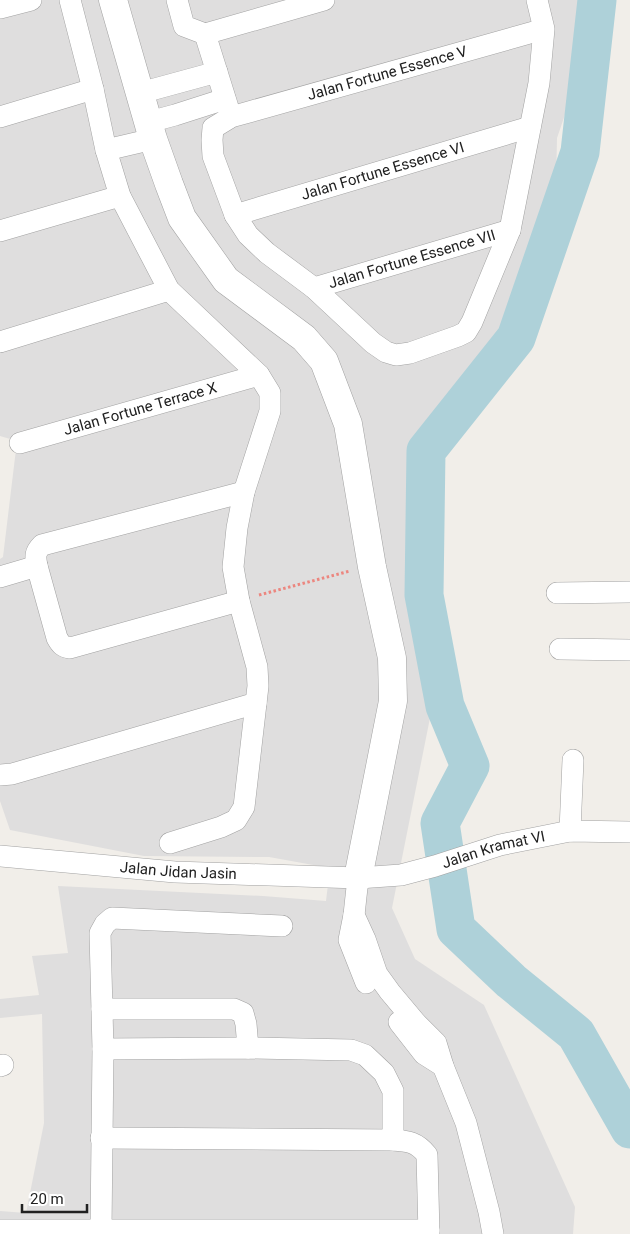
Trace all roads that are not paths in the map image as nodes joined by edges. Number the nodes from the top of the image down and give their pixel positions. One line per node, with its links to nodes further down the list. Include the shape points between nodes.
1 (31, 0): 7 (street)
2 (70, 0): 11 (street)
3 (114, 0): 12 (street)
4 (177, 0): 9 (street, via 184,26)
5 (324, 0): 9 (street)
6 (537, 0): 8 (street)
7 (0, 8)
8 (544, 29): 13 (street, Jalan Fortune Essence V); 15 (street, via 539,83)
9 (205, 34): 10 (street)
10 (217, 72): 12 (street); 13 (street)
11 (93, 89): 14 (street); 17 (street)
12 (140, 93): 16 (street)
13 (228, 108): 16 (street, Jalan Fortune Essence V, via 175,115); 19 (street, via 213,128 213,156)
14 (0, 117)
15 (530, 127): 19 (street, Jalan Fortune Essence VI); 20 (street)
16 (151, 130): 17 (street, Jalan Fortune Essence V); 42 (street, via 182,218 226,280 304,338 324,361 348,424 372,567 392,658 393,701)
17 (106, 150): 18 (street)
18 (120, 196): 21 (street); 23 (street)
19 (235, 215): 22 (street, via 248,235 267,253)
20 (510, 230): 22 (street, Jalan Fortune Essence VII); 22 (street, via 466,332 410,353 396,355 386,352)
21 (0, 231)
22 (314, 288)
23 (169, 290): 24 (street); 25 (street)
24 (0, 342)
25 (259, 375): 26 (street, Jalan Fortune Terrace X); 27 (street, via 270,393 270,411)
26 (20, 443)
27 (244, 492): 28 (street, via 42,545 35,555); 32 (street, via 236,528 233,567)
28 (37, 566): 29 (street); 32 (street, via 57,638 64,647)
29 (0, 577)
30 (630, 592): 31 (street)
31 (557, 593)
32 (239, 601): 35 (street, via 257,667)
33 (560, 650): 34 (street)
34 (630, 650)
35 (256, 703): 37 (street); 40 (street, via 244,807 236,820 221,828)
36 (572, 760): 38 (street)
37 (0, 775)
38 (570, 831): 39 (street, Jalan Kramat VI); 42 (street, Jalan Kramat VI, via 500,845 400,875)
39 (630, 832)
40 (170, 843)
41 (0, 856): 42 (street, Jalan Jidan Jasin, via 175,872)
42 (358, 878): 53 (street, via 354,915 377,974 436,1043 466,1123)
43 (282, 926): 44 (street, via 112,918 100,932)
44 (102, 1009): 45 (street, via 234,1009 243,1013); 46 (street)
45 (248, 1048): 46 (street); 48 (street, via 351,1050 365,1054 384,1073 393,1091)
46 (103, 1049): 47 (street)
47 (101, 1138): 48 (street); 50 (street)
48 (393, 1140): 52 (street, via 420,1146 427,1155)
49 (0, 1230): 50 (street)
50 (101, 1230): 51 (street)
51 (130, 1232): 52 (street)
52 (429, 1232)
53 (493, 1234)

